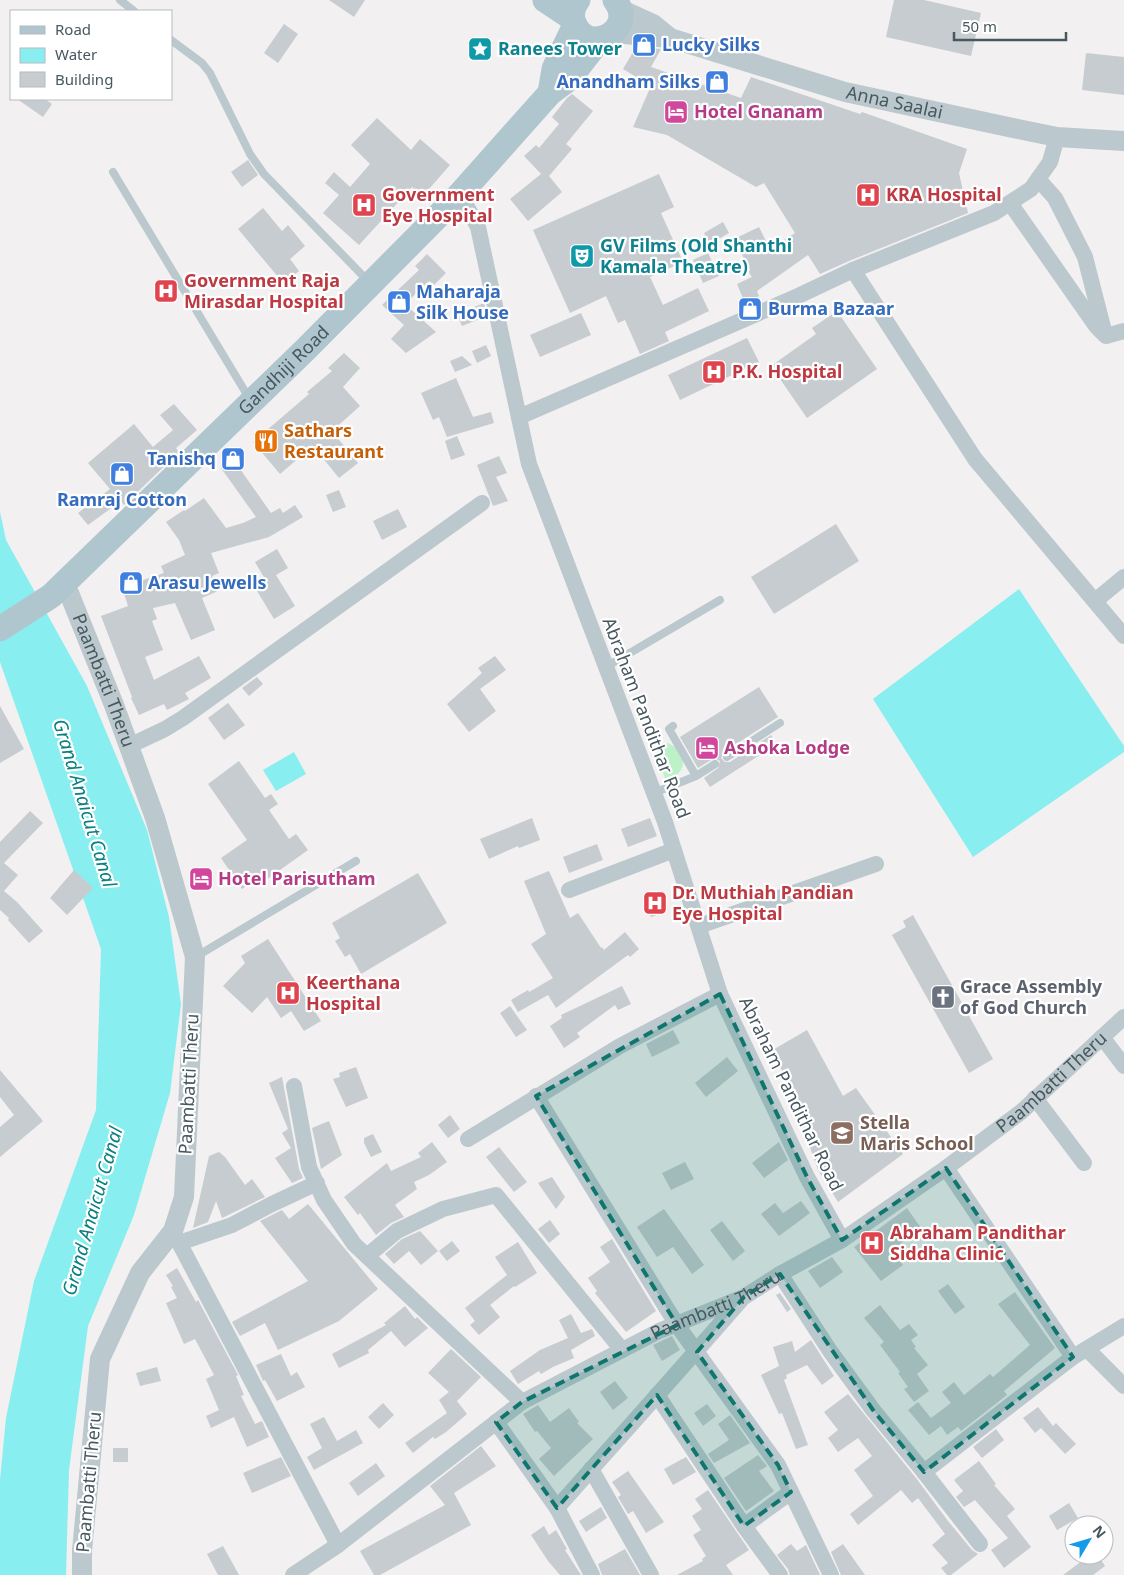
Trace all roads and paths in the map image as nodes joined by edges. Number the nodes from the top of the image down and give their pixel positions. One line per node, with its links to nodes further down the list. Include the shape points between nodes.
1 (120, 0): 3 (lane)
2 (545, 0): 4 (main road)
3 (133, 10)
4 (575, 14): 5 (main road, via 585,36); 7 (main road, via 554,69)
5 (615, 14): 7 (main road, Gandhiji Road, via 569,78); 8 (street, Anna Saalai, via 670,38 845,92)
6 (172, 41): 15 (lane, via 210,73 250,154 264,174)
7 (550, 93): 12 (main road, Gandhiji Road)
8 (1057, 137): 9 (street, Anna Saalai); 11 (street, via 1050,162)
9 (1124, 141)
10 (113, 172): 18 (lane)
11 (1038, 179): 13 (street, via 1031,189); 17 (street, via 1055,198 1085,257)
12 (460, 194): 15 (main road, Gandhiji Road); 19 (street, Abraham Pandithar Road, via 478,228)
13 (1010, 202): 14 (street, via 994,213); 17 (street)
14 (852, 270): 19 (street); 24 (street, via 975,459)
15 (370, 284): 18 (main road, Gandhiji Road)
16 (1124, 331): 17 (street)
17 (1106, 336)
18 (252, 402): 22 (main road, Gandhiji Road)
19 (519, 417): 28 (street, Abraham Pandithar Road, via 529,464)
20 (482, 503): 31 (street, via 183,718)
21 (1124, 577): 24 (street)
22 (53, 591): 25 (main road, Gandhiji Road); 26 (main road); 31 (street, Paambatti Theru)
23 (720, 600): 28 (lane)
24 (1095, 601): 27 (street)
25 (0, 610)
26 (0, 629)
27 (1124, 636)
28 (606, 668): 35 (street, Abraham Pandithar Road)
29 (780, 723): 32 (lane)
30 (673, 726): 34 (lane, via 669,729)
31 (129, 746): 41 (street, Paambatti Theru, via 156,818)
32 (727, 757)
33 (715, 764): 34 (lane)
34 (696, 776): 35 (lane)
35 (654, 793): 36 (street, Abraham Pandithar Road)
36 (674, 850): 39 (street); 40 (street, Abraham Pandithar Road)
37 (356, 861): 41 (lane)
38 (876, 864): 40 (street)
39 (569, 890)
40 (698, 926): 42 (street, Abraham Pandithar Road)
41 (195, 957): 53 (street, Paambatti Theru, via 184,1197)
42 (720, 994): 47 (street, via 620,1046); 54 (street, Abraham Pandithar Road, via 807,1177)
43 (1124, 1017): 44 (street, Paambatti Theru)
44 (1102, 1037): 45 (street); 48 (street, Paambatti Theru)
45 (1124, 1066)
46 (294, 1086): 52 (street, via 309,1167)
47 (536, 1096): 49 (street); 58 (street)
48 (1035, 1098): 50 (street); 51 (street, Paambatti Theru)
49 (468, 1139)
50 (1084, 1163)
51 (946, 1168): 54 (street, Paambatti Theru); 62 (street)
52 (317, 1184): 53 (street, via 232,1225); 55 (street, via 354,1244)
53 (176, 1237): 73 (street); 74 (street, Paambatti Theru, via 140,1273 100,1359)
54 (842, 1240): 56 (street, Paambatti Theru)
55 (367, 1256): 60 (street, via 397,1231 443,1209 496,1195); 65 (street)
56 (780, 1274): 57 (street, Paambatti Theru); 68 (street, via 841,1366)
57 (744, 1297): 58 (street, Paambatti Theru); 61 (street)
58 (678, 1324): 60 (street, Paambatti Theru); 61 (street)
59 (1124, 1326): 62 (street)
60 (622, 1350): 65 (street, Paambatti Theru)
61 (697, 1352): 64 (street); 69 (street, via 778,1465)
62 (1080, 1353): 63 (street); 68 (street)
63 (1124, 1386)
64 (657, 1395): 67 (street); 71 (street)
65 (522, 1402): 66 (street, Paambatti Theru)
66 (496, 1422): 70 (street); 73 (street, Paambatti Theru)
67 (591, 1470): 70 (street); 77 (street)
68 (924, 1472): 72 (street)
69 (792, 1492): 71 (street); 79 (street)
70 (557, 1508): 76 (street)
71 (744, 1526): 78 (street)
72 (980, 1544)
73 (338, 1545): 75 (street, Paambatti Theru)
74 (82, 1575)
75 (293, 1575)
76 (592, 1575)
77 (651, 1575)
78 (780, 1575)
79 (831, 1575)

